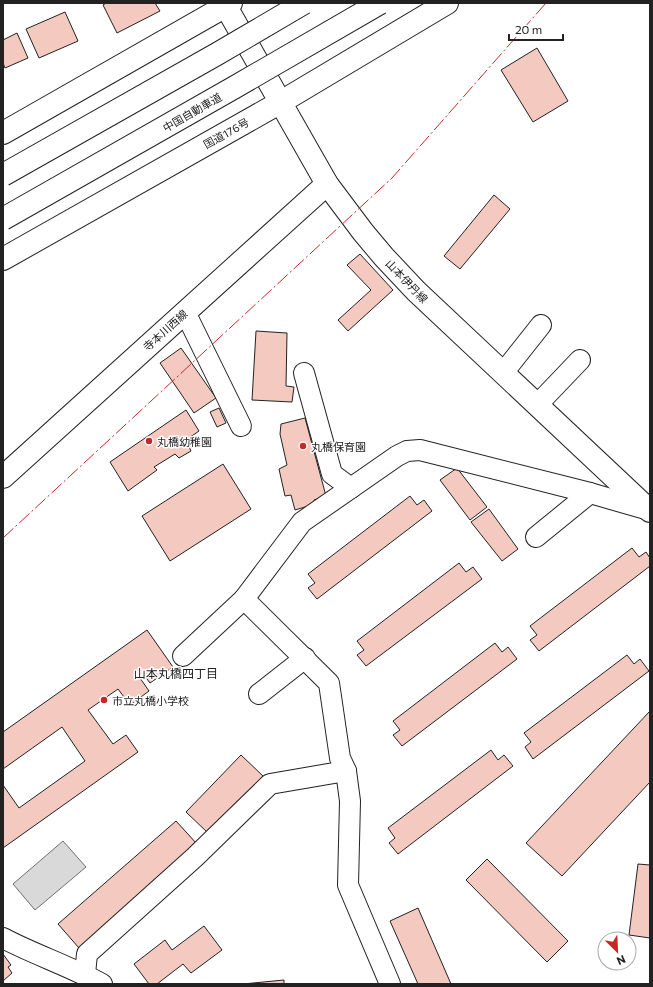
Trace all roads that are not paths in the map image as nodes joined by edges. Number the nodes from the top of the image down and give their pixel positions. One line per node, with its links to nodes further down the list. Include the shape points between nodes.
1 (304, 3): 7 (main road, bridge)
2 (380, 3): 9 (main road, 中国自動車道, bridge)
3 (447, 3): 5 (main road, 国道176号)
4 (227, 4): 5 (main road, 山本伊丹線); 6 (main road)
5 (281, 102): 8 (main road, 山本伊丹線); 10 (main road, 国道176号)
6 (3, 133)
7 (3, 176)
8 (327, 184): 11 (main road, 寺本川西線); 15 (main road, 山本伊丹線, via 384,257 416,291)
9 (3, 219)
10 (3, 259)
11 (185, 312): 17 (street); 18 (main road, 寺本川西線)
12 (541, 325): 15 (street)
13 (580, 360): 16 (street)
14 (304, 373): 19 (street, via 320,408 332,474)
15 (503, 373): 16 (main road, 山本伊丹線)
16 (537, 405): 21 (main road, 山本伊丹線)
17 (240, 415)
18 (3, 477)
19 (351, 488): 20 (street, via 397,456 407,451 420,450); 23 (street, via 302,522)
20 (590, 493): 21 (street); 22 (street)
21 (650, 510)
22 (536, 537)
23 (244, 599): 24 (street); 25 (street)
24 (183, 656)
25 (305, 658): 26 (street); 27 (street, via 329,683 340,758)
26 (259, 694)
27 (346, 771): 29 (street, via 270,784 195,858 87,954); 31 (street, via 350,801 348,885)
28 (3, 938): 29 (street)
29 (85, 974): 30 (street)
30 (102, 984)
31 (390, 984)

